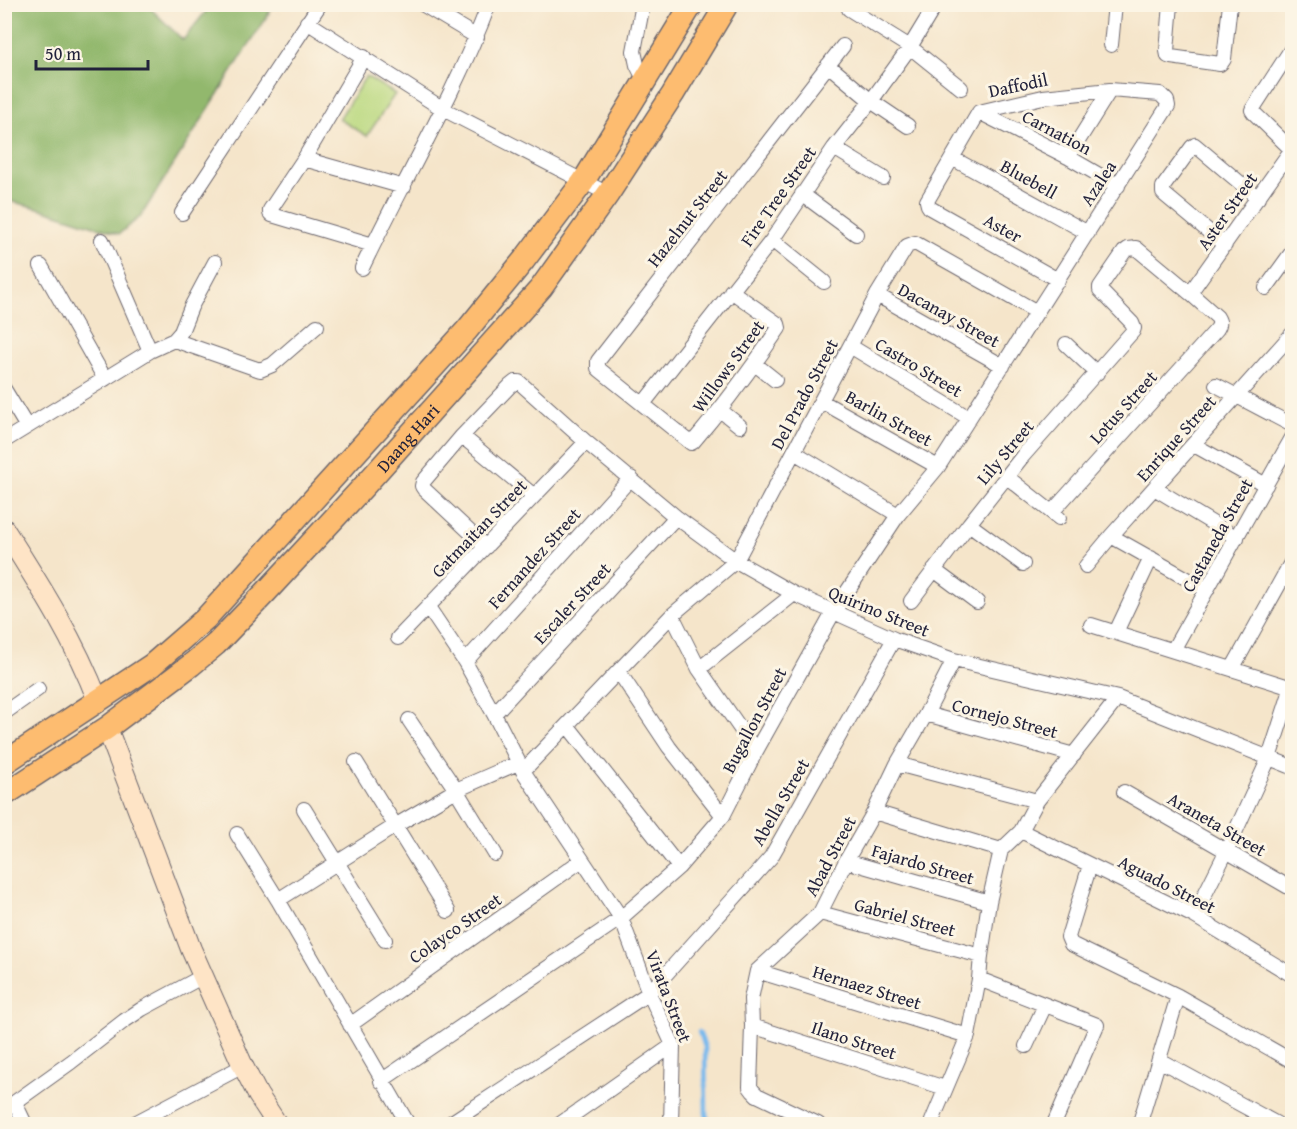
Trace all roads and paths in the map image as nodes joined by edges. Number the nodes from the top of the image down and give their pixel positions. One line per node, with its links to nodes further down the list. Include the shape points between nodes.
1 (320, 4): 12 (street)
2 (422, 4): 13 (street)
3 (489, 4): 13 (street)
4 (642, 4): 20 (street, via 634,51)
5 (692, 4): 20 (main road, Daang Hari)
6 (727, 4): 37 (main road, Daang Hari)
7 (936, 4): 16 (street, Fire Tree Street)
8 (1114, 4): 14 (street)
9 (1171, 4): 10 (street, via 1168,56 1220,64 1224,59)
10 (1230, 4)
11 (849, 9): 16 (street)
12 (307, 22): 18 (street); 41 (street)
13 (477, 37): 25 (street)
14 (1111, 45)
15 (843, 46): 19 (street, Hazelnut Street)
16 (910, 47): 21 (street); 23 (street, Fire Tree Street)
17 (1293, 48): 29 (street, via 1253,107 1254,113)
18 (364, 57): 25 (street); 32 (street)
19 (828, 65): 23 (street); 75 (street, Hazelnut Street, via 598,361 600,370)
20 (645, 81): 34 (main road, Daang Hari)
21 (961, 88)
22 (1110, 90): 24 (street, Daffodil, via 1160,94); 26 (street, Daffodil, via 1043,97); 30 (street)
23 (871, 100): 27 (street); 28 (street, Fire Tree Street)
24 (1168, 106): 35 (street, Azalea)
25 (443, 109): 34 (street); 36 (street)
26 (979, 112): 30 (street, Carnation); 31 (street, Daffodil)
27 (908, 126)
28 (834, 148): 33 (street); 38 (street, Fire Tree Street)
29 (1292, 150): 39 (street, Aster Street)
30 (1068, 157): 35 (street, Carnation)
31 (952, 158): 40 (street, Daffodil, via 927,201); 42 (street, Bluebell)
32 (304, 159): 36 (street); 46 (street, via 270,213)
33 (883, 178)
34 (583, 182): 37 (street); 126 (main road, Daang Hari, via 467,330 205,619 152,665)
35 (1118, 186): 42 (street, Azalea)
36 (404, 187): 46 (street)
37 (608, 194): 132 (main road, Daang Hari, via 541,288 266,592 216,644)
38 (802, 194): 43 (street); 45 (street, Fire Tree Street)
39 (1258, 198): 47 (street, Aster Street); 47 (street, via 1197,145 1163,187 1165,195)
40 (930, 208): 52 (street, Aster)
41 (182, 213)
42 (1088, 233): 52 (street, Azalea)
43 (856, 234)
44 (102, 240): 64 (street)
45 (772, 240): 53 (street); 55 (street, Fire Tree Street)
46 (373, 245): 51 (street)
47 (1225, 245): 56 (street, Aster Street)
48 (1293, 252): 54 (street)
49 (215, 262): 61 (street)
50 (41, 266): 69 (street)
51 (362, 268)
52 (1058, 280): 58 (street, Bugallon Street)
53 (824, 282)
54 (1266, 288)
55 (731, 291): 66 (street, Willows Street, via 780,326); 75 (street, Fire Tree Street)
56 (1191, 293): 68 (street, Lily Street, via 1136,248 1128,249 1100,290 1134,328); 88 (street, Lotus Street, via 1217,317 1220,325 1056,515)
57 (877, 295): 58 (street, Del Prado Street, via 907,246 915,243); 63 (street, Del Prado Street); 67 (street, Dacanay Street)
58 (1037, 312): 67 (street, Bugallon Street)
59 (317, 326): 61 (street, via 272,365 260,370)
60 (1293, 334): 65 (street, Enrique Street)
61 (174, 340): 64 (street)
62 (1066, 344): 68 (street)
63 (850, 346): 74 (street, Del Prado Street); 77 (street, Castro Street)
64 (150, 351): 69 (street)
65 (1286, 352): 73 (street, Enrique Street)
66 (755, 364): 70 (street); 76 (street, Willows Street)
67 (1002, 366): 77 (street, Bugallon Street)
68 (1097, 373): 88 (street, Lily Street)
69 (105, 379): 80 (street)
70 (775, 380)
71 (1216, 385): 73 (street)
72 (4, 389): 80 (street)
73 (1238, 396): 78 (street); 85 (street, Enrique Street)
74 (821, 401): 86 (street, Del Prado Street); 87 (street, Barlin Street)
75 (643, 404): 76 (street, Willows Street, via 690,443)
76 (720, 410): 79 (street)
77 (969, 418): 87 (street, Bugallon Street)
78 (1293, 425)
79 (740, 426)
80 (27, 427): 83 (street)
81 (462, 436): 84 (street, Quirino Street, via 510,386 519,382); 92 (street); 99 (street, via 422,486)
82 (1293, 438): 90 (street, Castaneda Street)
83 (4, 441)
84 (586, 442): 89 (street, Quirino Street); 92 (street, Gatmaitan Street)
85 (1194, 445): 90 (street); 91 (street, Enrique Street)
86 (794, 452): 93 (street); 101 (street, Del Prado Street)
87 (938, 467): 93 (street, Bugallon Street)
88 (1007, 477): 95 (street, Lily Street)
89 (631, 478): 94 (street, Quirino Street); 119 (street, Fernandez Street)
90 (1266, 485): 98 (street, Castaneda Street)
91 (1154, 488): 97 (street, Enrique Street); 98 (street)
92 (534, 496): 99 (street, Gatmaitan Street)
93 (898, 514): 111 (street, Bugallon Street)
94 (676, 517): 101 (street, Quirino Street); 128 (street, Escaler Street)
95 (969, 524): 103 (street); 105 (street, Lily Street)
96 (4, 530): 126 (main road, via 66,631)
97 (1111, 536): 100 (street); 104 (street, Enrique Street)
98 (1237, 538): 106 (street, Castaneda Street)
99 (486, 547): 110 (street, Gatmaitan Street)
100 (1151, 558): 106 (street); 114 (street)
101 (736, 561): 107 (street, Quirino Street); 112 (street)
102 (1293, 561): 121 (street)
103 (1023, 564)
104 (1086, 567)
105 (934, 570): 108 (street, Lily Street); 109 (street)
106 (1208, 590): 117 (street, Castaneda Street)
107 (794, 594): 111 (street, Quirino Street); 120 (street)
108 (911, 601)
109 (977, 603)
110 (428, 607): 115 (street, Gatmaitan Street); 119 (street, Virata Street)
111 (833, 613): 116 (street, Quirino Street); 133 (street, Bugallon Street)
112 (672, 615): 120 (street); 122 (street)
113 (1091, 625): 114 (street)
114 (1116, 632): 117 (street)
115 (398, 638)
116 (894, 639): 118 (street, Quirino Street); 172 (street, Abella Street, via 771,857)
117 (1173, 650): 121 (street)
118 (954, 660): 125 (street, Quirino Street); 129 (street, Abad Street)
119 (465, 662): 128 (street, Virata Street)
120 (699, 669): 133 (street)
121 (1232, 669): 123 (street)
122 (619, 672): 131 (street); 147 (street, via 669,747)
123 (1292, 688): 135 (street)
124 (38, 689): 127 (street)
125 (1118, 698): 134 (street); 135 (street, Quirino Street)
126 (98, 701): 137 (main road, Daang Hari)
127 (4, 713)
128 (494, 714): 140 (street, Virata Street)
129 (926, 714): 134 (street, Cornejo Street); 138 (street, Abad Street)
130 (409, 720): 141 (street)
131 (567, 725): 140 (street); 158 (street)
132 (107, 728): 143 (main road, Daang Hari); 170 (main road)
133 (756, 751): 147 (street, Bugallon Street)
134 (1074, 755): 144 (street)
135 (1269, 758): 139 (street, Quirino Street); 152 (street)
136 (356, 762): 148 (street)
137 (4, 764)
138 (897, 764): 144 (street); 146 (street, Abad Street)
139 (1293, 766)
140 (520, 767): 141 (street); 154 (street, Virata Street)
141 (456, 790): 148 (street); 153 (street)
142 (1124, 792): 152 (street, Araneta Street)
143 (4, 795)
144 (1037, 801): 149 (street)
145 (304, 809): 156 (street)
146 (874, 812): 151 (street); 155 (street, Abad Street)
147 (723, 816): 158 (street, Bugallon Street)
148 (395, 826): 156 (street); 162 (street)
149 (1021, 831): 151 (street); 157 (street, Aguado Street)
150 (237, 834): 160 (street)
151 (1001, 850): 161 (street)
152 (1227, 850): 159 (street, Araneta Street); 164 (street)
153 (495, 854)
154 (582, 860): 165 (street, Virata Street); 175 (street, Colayco Street)
155 (846, 861): 161 (street, Fajardo Street); 163 (street, Abad Street)
156 (336, 863): 160 (street); 166 (street)
157 (1090, 865): 164 (street, Aguado Street); 173 (street, via 1068,940)
158 (679, 867): 165 (street, Bugallon Street)
159 (1293, 888)
160 (278, 900): 175 (street)
161 (989, 902): 167 (street)
162 (448, 911)
163 (820, 913): 167 (street, Gabriel Street); 168 (street, Abad Street)
164 (1194, 916): 169 (street, Aguado Street)
165 (621, 918): 172 (street, Virata Street); 183 (street, Bugallon Street)
166 (385, 940)
167 (981, 956): 171 (street)
168 (757, 971): 176 (street, via 751,999); 177 (street, Hernaez Street)
169 (1293, 975)
170 (203, 977): 182 (main road); 185 (street, via 133,1015)
171 (980, 979): 174 (street); 177 (street)
172 (649, 993): 178 (street, Virata Street); 192 (street, Abella Street)
173 (1179, 996): 180 (street); 181 (street)
174 (1045, 1005): 179 (street); 196 (street, via 1097,1025)
175 (350, 1025): 183 (street)
176 (752, 1026): 184 (street, Ilano Street); 195 (street, via 750,1087 757,1095)
177 (968, 1036): 184 (street)
178 (673, 1045): 193 (street); 194 (street, Virata Street)
179 (1026, 1046)
180 (1159, 1060): 187 (street); 197 (street)
181 (1293, 1061)
182 (243, 1066): 189 (street); 190 (main road)
183 (381, 1081): 191 (street)
184 (945, 1088): 186 (street)
185 (10, 1106): 188 (street)
186 (932, 1123)
187 (1142, 1123)
188 (25, 1125)
189 (133, 1125)
190 (277, 1125)
191 (408, 1125)
192 (449, 1125)
193 (560, 1125)
194 (671, 1125)
195 (818, 1125)
196 (1054, 1125)
197 (1276, 1125)

